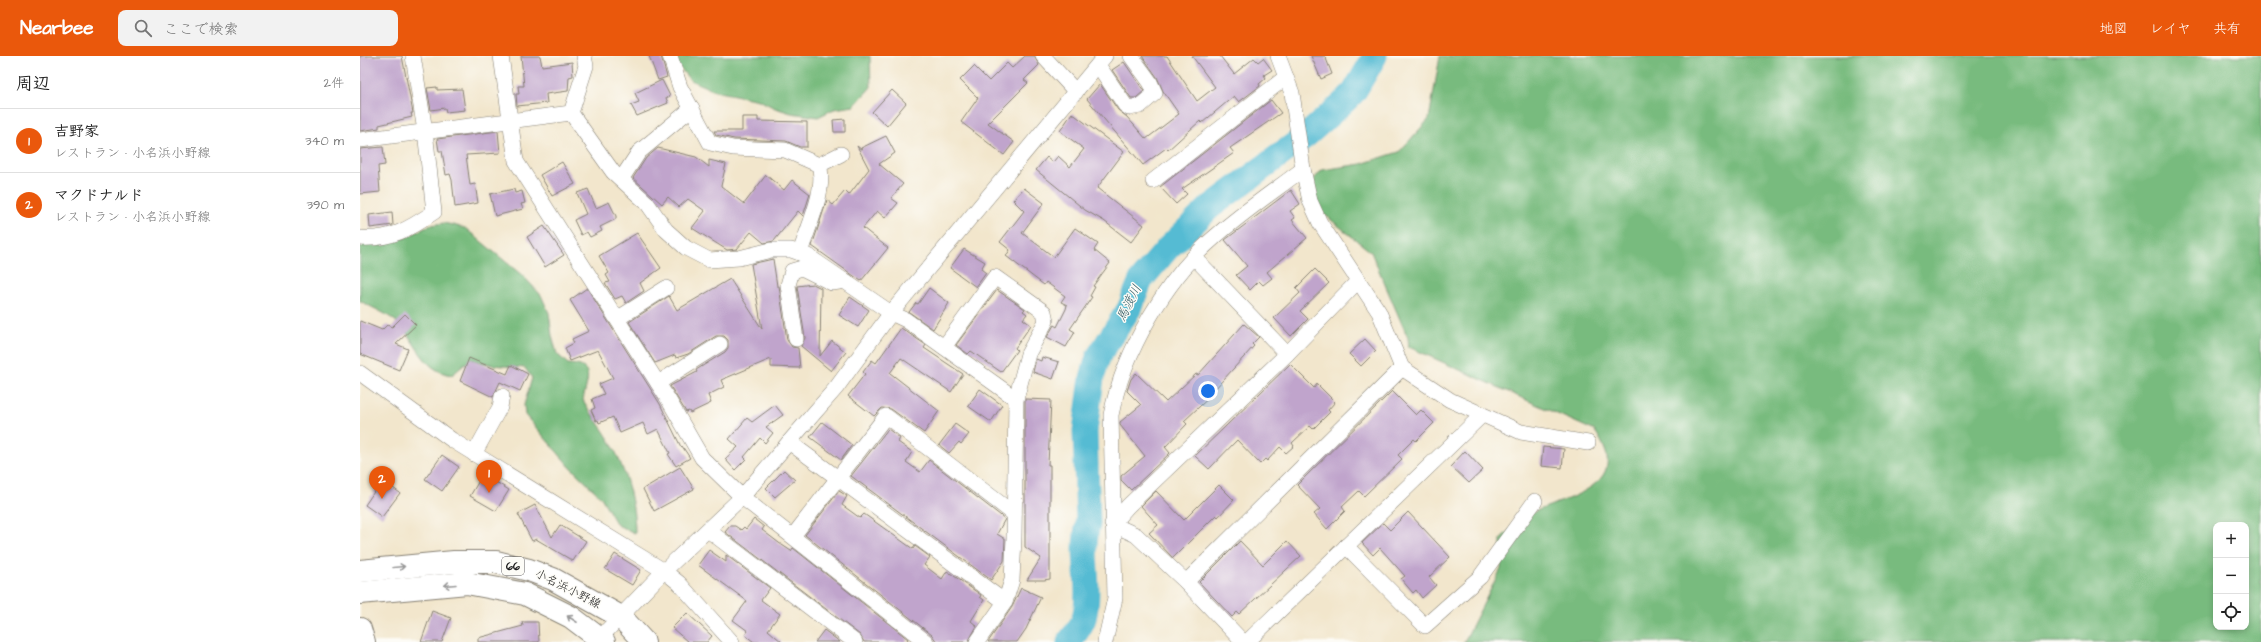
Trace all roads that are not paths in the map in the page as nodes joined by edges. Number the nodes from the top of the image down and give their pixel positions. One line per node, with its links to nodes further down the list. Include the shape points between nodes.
1 (413, 56): 14 (street)
2 (501, 56): 13 (street)
3 (670, 56): 11 (street, via 680,87)
4 (1043, 56): 10 (street)
5 (1131, 56): 8 (street, via 1155,93 1134,109 1125,105)
6 (1278, 56): 9 (street)
7 (588, 59): 12 (street)
8 (1102, 60): 10 (street)
9 (1286, 77): 18 (street, via 1292,93); 20 (street)
10 (1076, 92): 27 (street)
11 (692, 108): 17 (street, via 707,140 715,146 785,150); 19 (street, via 639,152)
12 (571, 112): 13 (street); 19 (street, via 613,172)
13 (510, 120): 14 (street); 28 (street, via 516,161)
14 (425, 131): 15 (street); 21 (street, via 434,212 394,236)
15 (360, 140)
16 (841, 154): 17 (street)
17 (819, 165): 22 (street, via 822,175 820,187)
18 (1303, 169): 23 (street, via 1216,236); 25 (street, via 1310,201 1320,223)
19 (622, 178): 22 (street, via 647,203 666,230 686,248 709,260 739,258 771,250 791,250)
20 (1153, 182)
21 (360, 238)
22 (800, 253): 24 (street)
23 (1194, 257): 32 (street); 46 (street, via 1175,279 1133,349 1117,388 1111,415)
24 (846, 281): 27 (street); 29 (street, via 832,283 802,268 792,271 788,285)
25 (1358, 281): 32 (street); 33 (street, via 1379,312)
26 (666, 288): 28 (street)
27 (891, 313): 31 (street, via 906,320); 39 (street, via 836,388)
28 (617, 319): 35 (street)
29 (796, 339)
30 (720, 344): 35 (street)
31 (944, 347): 37 (street); 37 (street, via 995,277 1044,312 1046,321 1028,354)
32 (1287, 354): 46 (street)
33 (1402, 368): 38 (street, via 1450,400); 52 (street)
34 (360, 373): 41 (street)
35 (658, 383): 43 (street, via 702,458)
36 (502, 396): 41 (street, via 500,407)
37 (1016, 399): 45 (street)
38 (1482, 416): 40 (street, via 1521,432); 49 (street)
39 (789, 442): 42 (street); 43 (street)
40 (1588, 443)
41 (474, 454): 51 (street)
42 (838, 478): 45 (street, via 886,416); 48 (street); 54 (street)
43 (742, 497): 47 (street); 48 (street)
44 (1535, 501): 49 (street, via 1480,576 1425,626)
45 (1014, 514): 54 (street, via 1014,566)
46 (1112, 524): 52 (street, via 1136,535); 64 (street, via 1115,598)
47 (708, 530): 51 (street); 61 (street)
48 (793, 536): 62 (street)
49 (1346, 546): 66 (street)
50 (360, 571): 55 (main road, 小名浜小野線 / 66, one-way to 55, via 454,562 496,562 553,579)
51 (664, 571): 55 (street); 60 (street, via 679,583)
52 (1186, 582): 65 (street)
53 (360, 593): 57 (main road, 小名浜小野線 / 66, one-way to 53, via 571,617 525,594 468,583)
54 (1005, 602): 63 (street)
55 (621, 617): 57 (street); 59 (main road, 小名浜小野線 / 66)
56 (360, 629): 58 (main road)
57 (600, 641)
58 (364, 642)
59 (644, 642)
60 (732, 642)
61 (855, 642)
62 (926, 642)
63 (977, 642)
64 (1105, 642)
65 (1243, 642)
66 (1247, 642)

